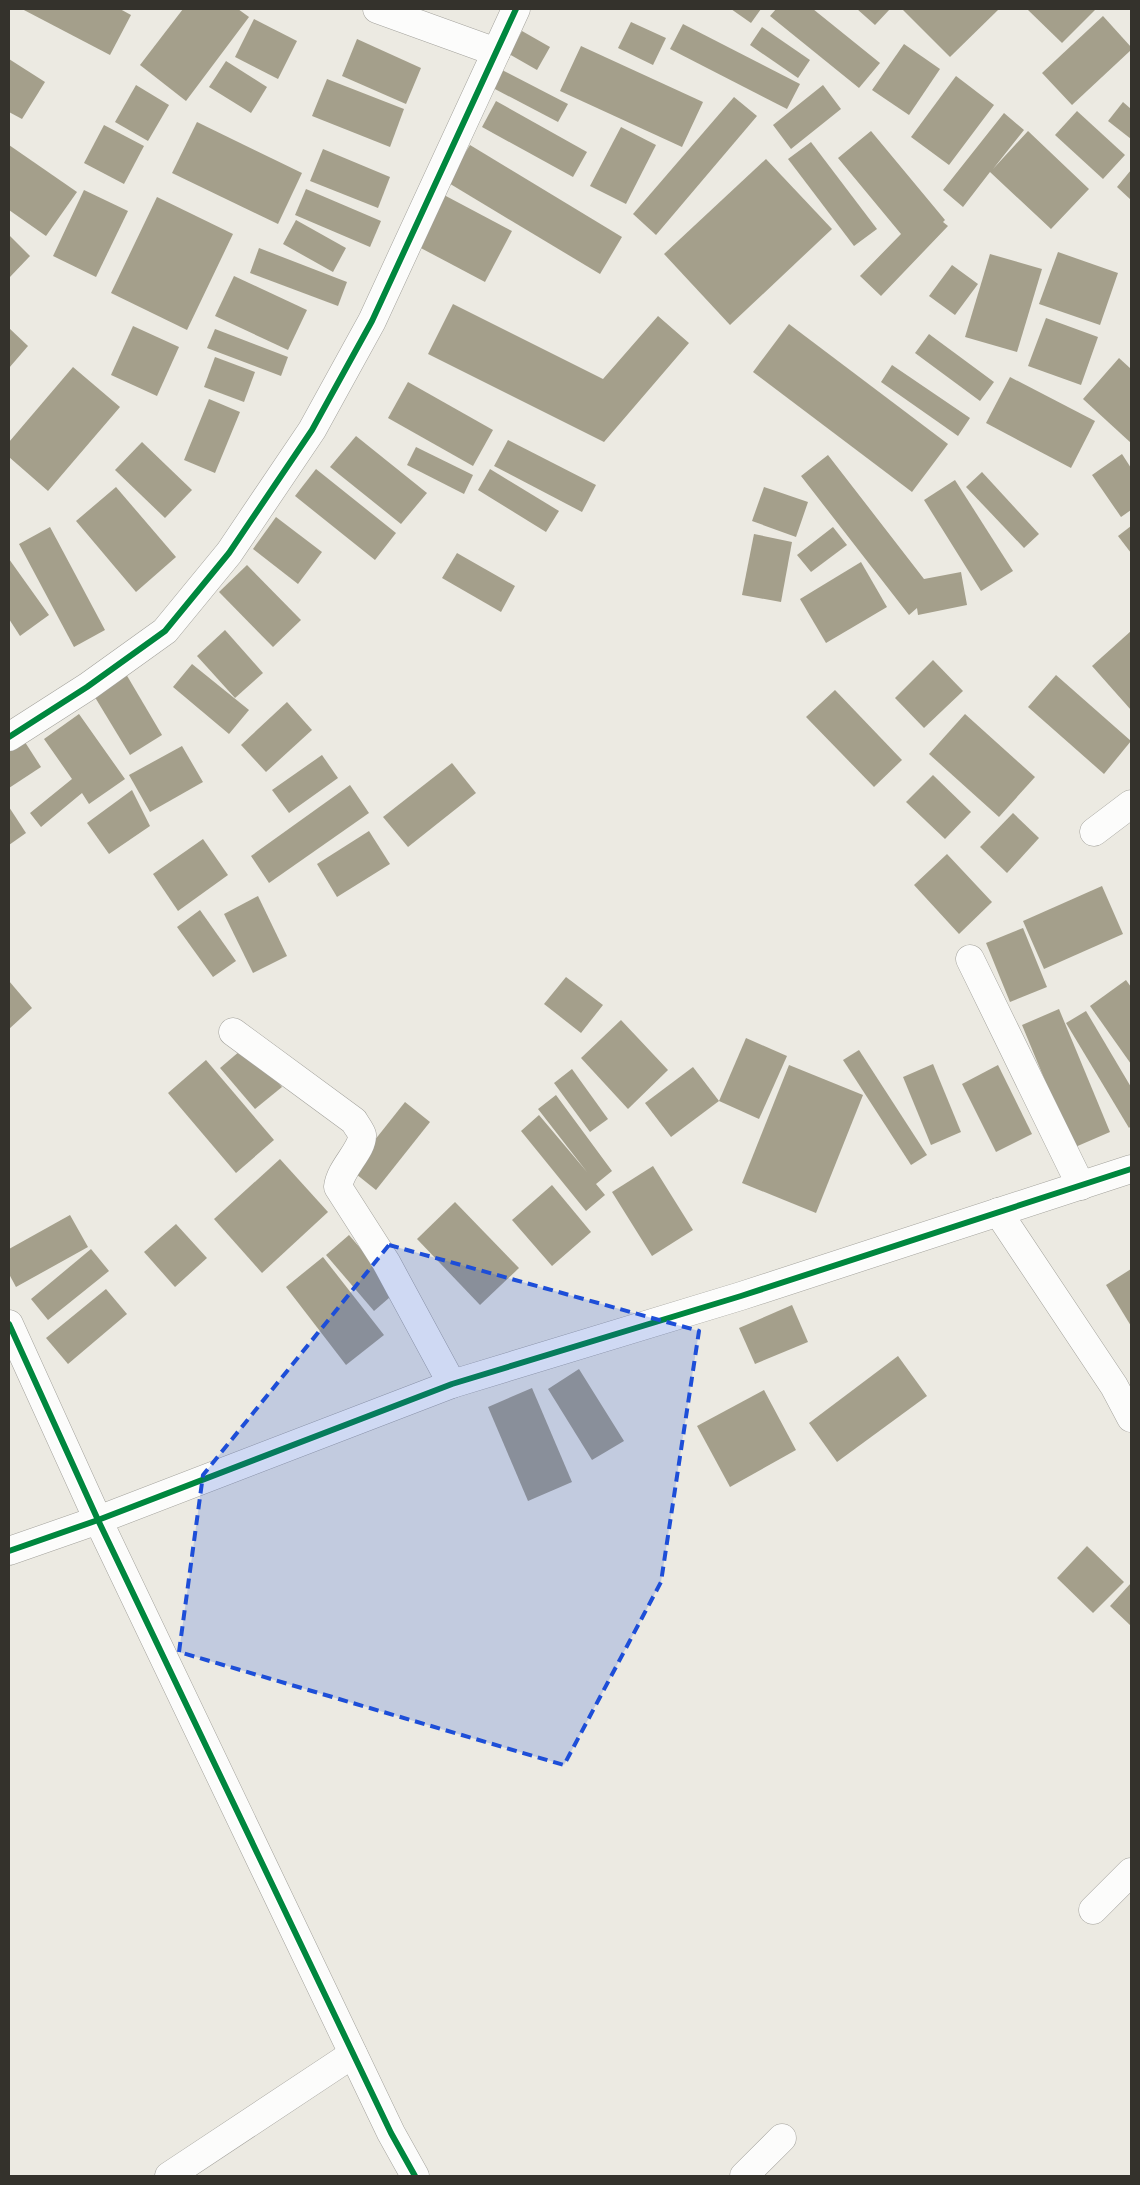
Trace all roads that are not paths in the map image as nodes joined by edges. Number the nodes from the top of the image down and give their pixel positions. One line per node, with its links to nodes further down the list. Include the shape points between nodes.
1 (377, 9): 3 (street)
2 (516, 9): 3 (street)
3 (496, 52): 4 (street, via 372,322 312,430 229,553 165,631)
4 (9, 737)
5 (1131, 804): 6 (street)
6 (1094, 832)
7 (970, 959): 10 (street)
8 (233, 1032): 13 (street, via 354,1121 362,1133 357,1150 341,1172 338,1187 386,1262)
9 (1131, 1169): 10 (street)
10 (1081, 1186): 11 (street)
11 (998, 1212): 13 (street, via 741,1296); 14 (street, via 1114,1386)
12 (9, 1324): 15 (street)
13 (452, 1384): 15 (street)
14 (1131, 1418)
15 (98, 1520): 16 (street); 19 (street)
16 (9, 1551)
17 (1131, 1872): 18 (street)
18 (1093, 1910)
19 (353, 2054): 21 (street); 22 (street)
20 (782, 2138): 23 (street)
21 (169, 2176)
22 (415, 2176)
23 (744, 2176)

